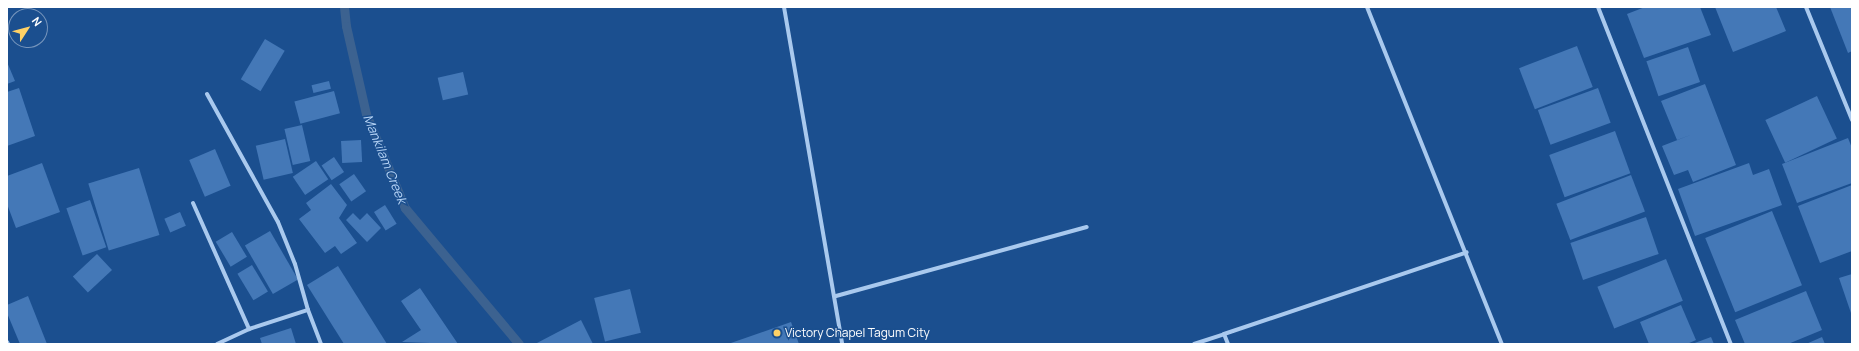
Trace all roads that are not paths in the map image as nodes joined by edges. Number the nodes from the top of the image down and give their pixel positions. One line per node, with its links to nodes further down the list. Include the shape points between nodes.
1 (784, 7): 10 (street)
2 (1367, 7): 9 (street)
3 (1598, 7): 20 (street)
4 (1806, 7): 6 (street)
5 (207, 94): 11 (street, via 278,222 295,264)
6 (1852, 120)
7 (193, 202): 12 (street)
8 (1087, 227): 10 (street)
9 (1467, 252): 13 (street); 19 (street)
10 (836, 296): 16 (street)
11 (308, 310): 12 (street); 15 (street)
12 (249, 329): 14 (street)
13 (1224, 334): 17 (street); 18 (street)
14 (217, 344)
15 (321, 344)
16 (842, 344)
17 (1194, 344)
18 (1228, 344)
19 (1502, 344)
20 (1731, 344)

